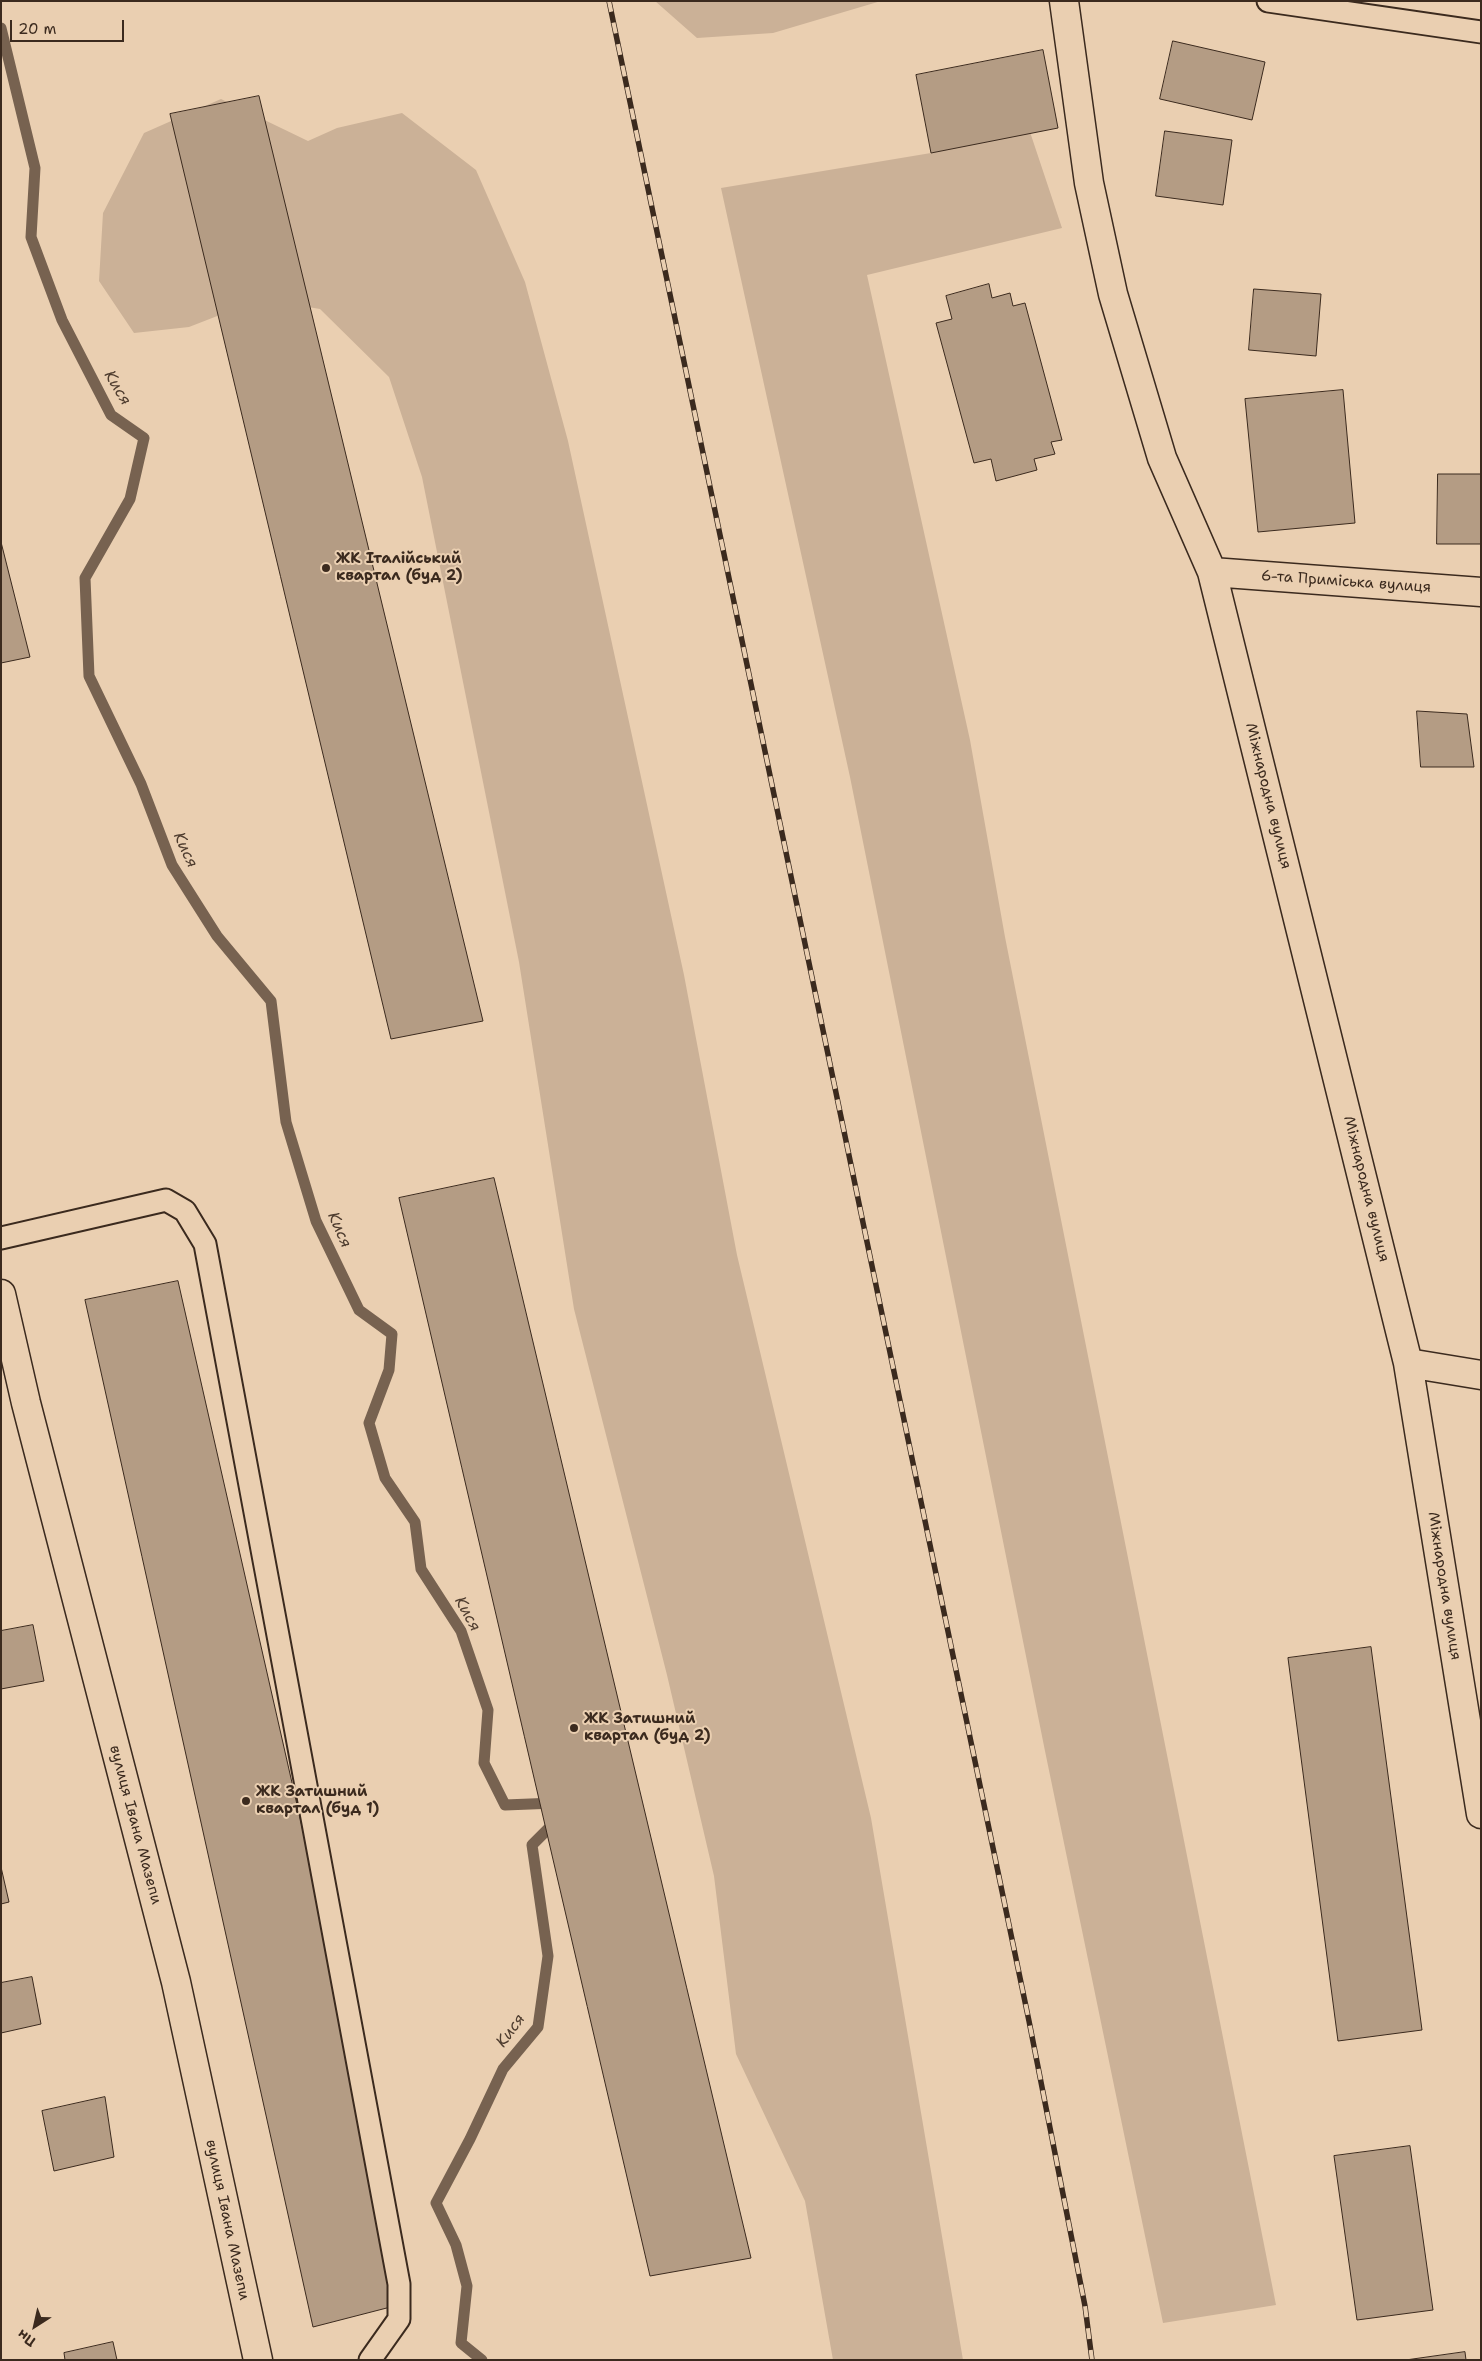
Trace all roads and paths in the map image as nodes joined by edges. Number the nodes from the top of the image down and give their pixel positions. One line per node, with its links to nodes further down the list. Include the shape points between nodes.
1 (1064, 1): 4 (street, Міжнародна вулиця, via 1089,183 1113,294 1162,458)
2 (1268, 1): 3 (lane)
3 (1481, 32)
4 (1212, 572): 5 (street, 6-та Приміська вулиця); 8 (street, Міжнародна вулиця)
5 (1481, 592)
6 (1, 1238): 12 (lane, via 166,1200 185,1211 205,1244 399,2284 399,2319)
7 (1, 1294): 11 (street, вулиця Івана Мазепи, via 26,1403 176,1982)
8 (1408, 1363): 9 (street); 10 (street, Міжнародна вулиця)
9 (1481, 1375)
10 (1481, 1814)
11 (258, 2360)
12 (370, 2360)

